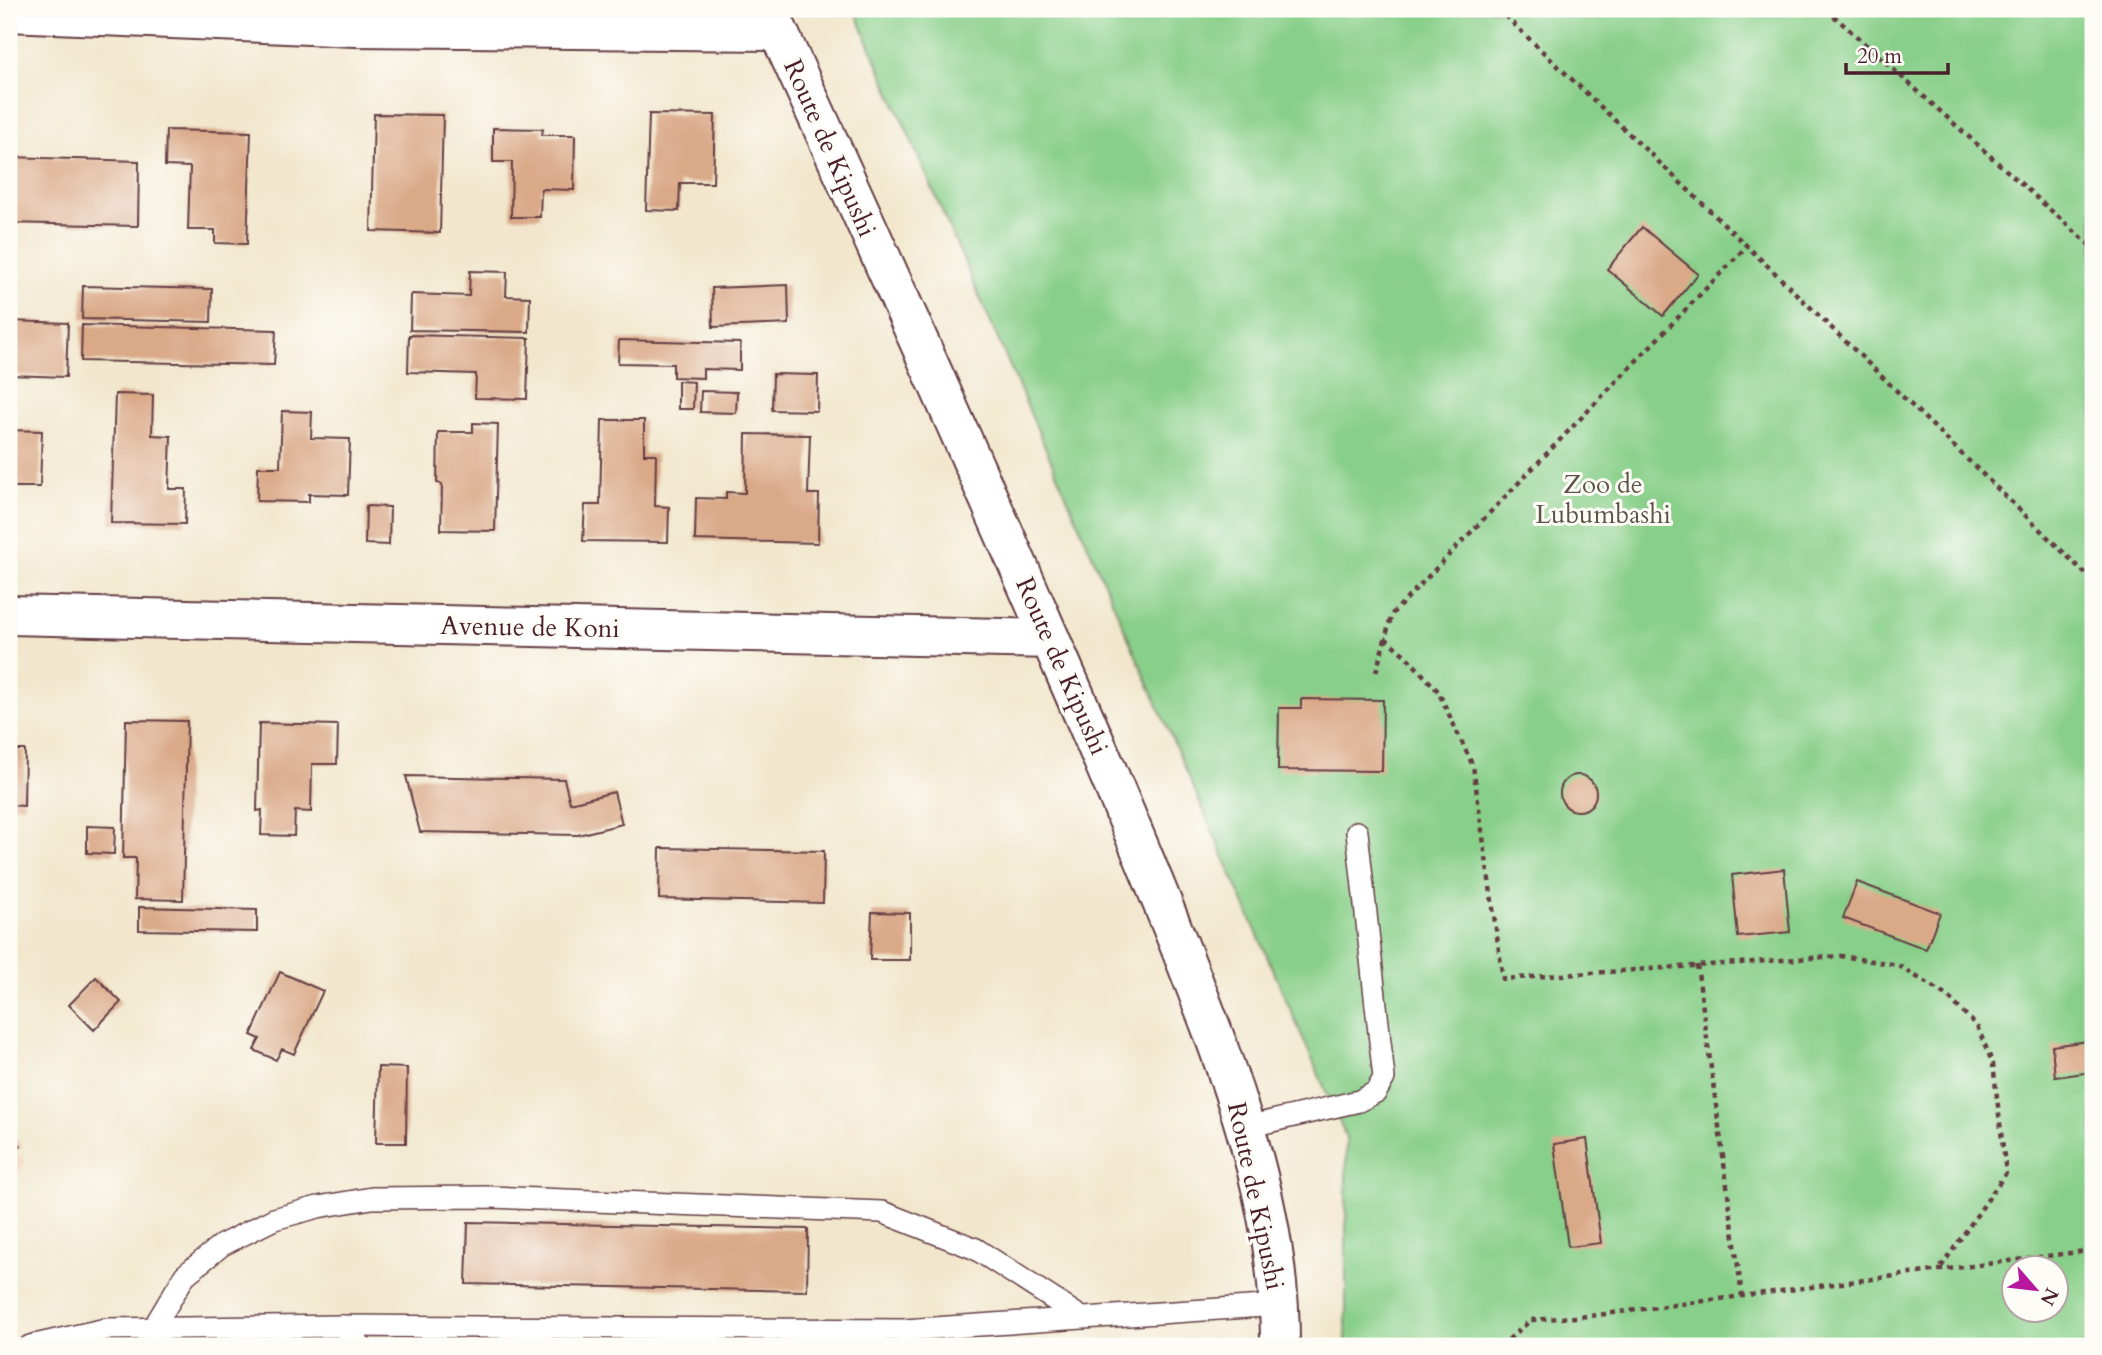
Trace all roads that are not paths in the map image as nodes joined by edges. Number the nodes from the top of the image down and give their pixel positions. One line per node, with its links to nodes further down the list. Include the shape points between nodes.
1 (9, 12): 2 (main road, via 355,27)
2 (773, 20): 4 (main road, Route de Kipushi)
3 (9, 615): 4 (main road, Avenue de Koni)
4 (1051, 639): 6 (main road, Route de Kipushi, via 1127,813)
5 (1357, 832): 6 (lane, via 1384,1078 1376,1091 1359,1101)
6 (1245, 1127): 7 (main road, Route de Kipushi)
7 (1280, 1305): 8 (lane); 17 (main road, Route de Kipushi)
8 (1079, 1316): 10 (lane, via 976,1248 882,1212 489,1197 385,1198 318,1207 274,1219 222,1245 185,1275); 12 (lane)
9 (342, 1326): 10 (lane); 12 (lane); 15 (lane)
10 (154, 1327): 11 (lane)
11 (106, 1329): 13 (lane); 14 (lane)
12 (904, 1330): 16 (lane)
13 (30, 1346)
14 (122, 1346)
15 (361, 1346)
16 (887, 1346)
17 (1280, 1346)

